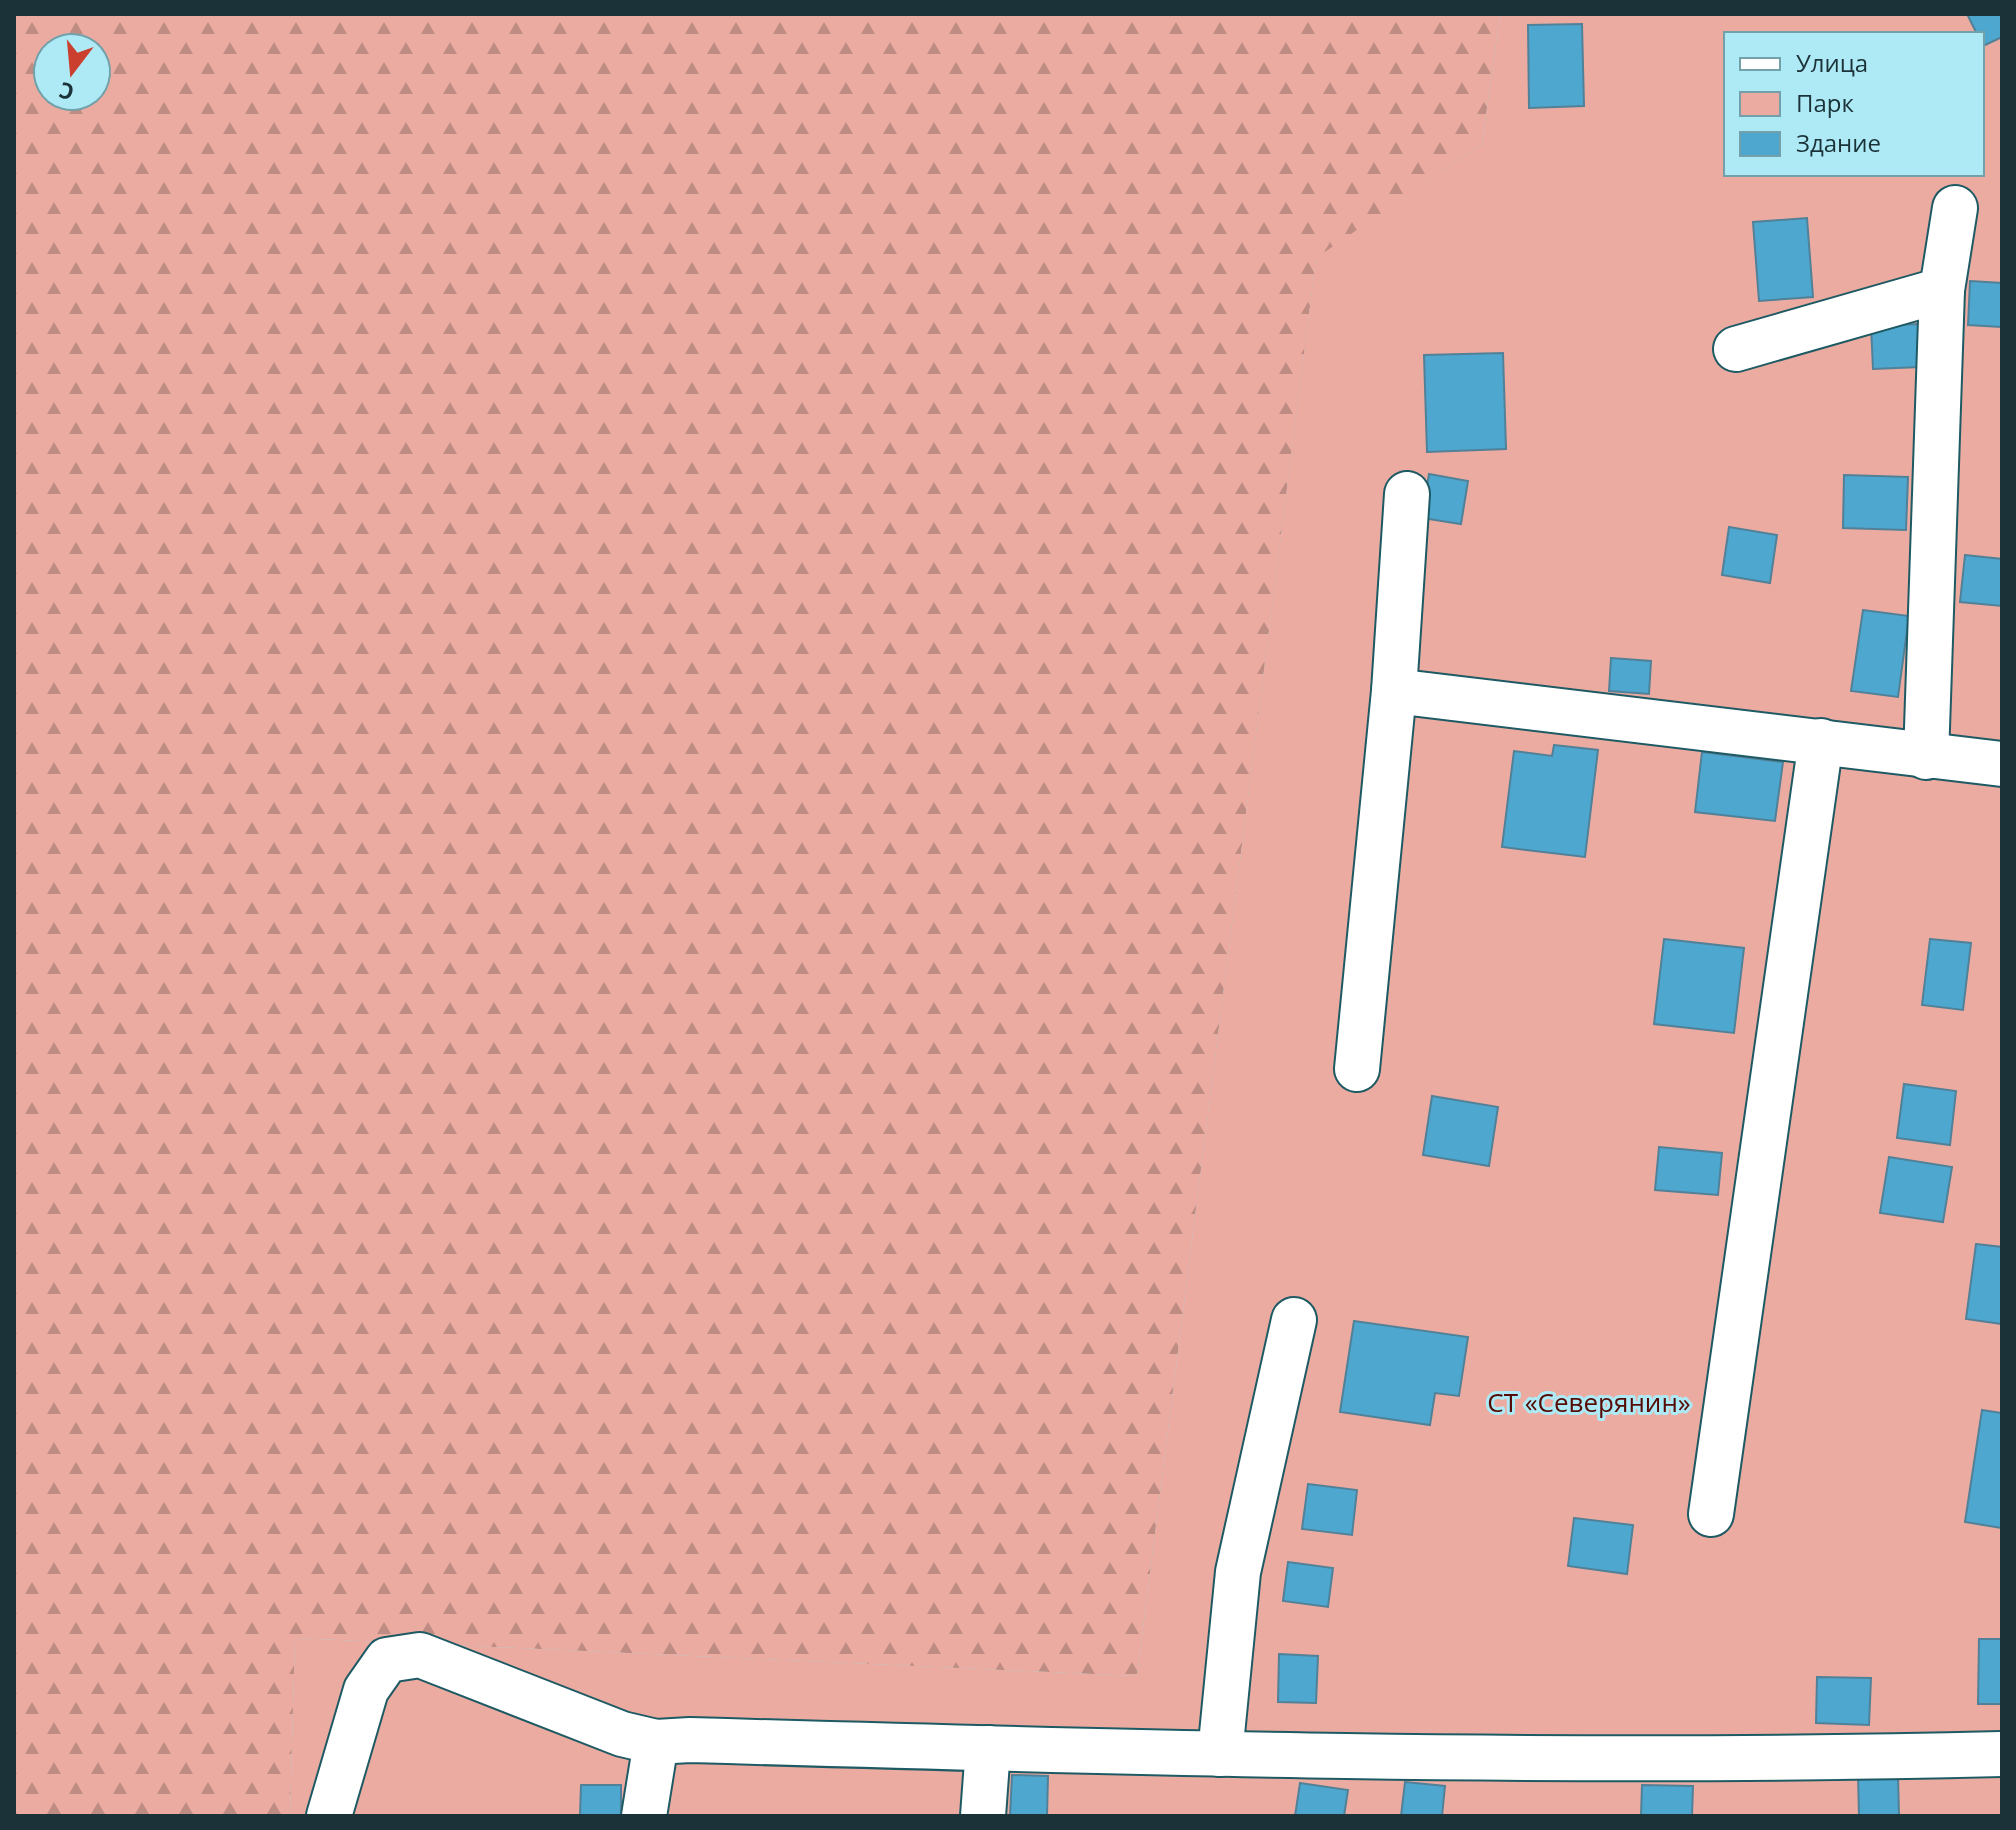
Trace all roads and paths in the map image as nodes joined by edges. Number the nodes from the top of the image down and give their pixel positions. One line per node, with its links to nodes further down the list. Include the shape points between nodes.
1 (1955, 208): 2 (lane)
2 (1942, 290): 3 (lane); 7 (lane)
3 (1736, 349)
4 (1407, 494): 5 (lane)
5 (1394, 691): 6 (lane); 9 (lane)
6 (1821, 741): 7 (lane); 11 (lane)
7 (1926, 757): 8 (lane)
8 (2002, 764)
9 (1357, 1069)
10 (1294, 1320): 14 (lane, via 1238,1572)
11 (1711, 1514)
12 (656, 1742): 13 (lane); 16 (lane, via 622,1734 420,1655 387,1660 366,1690); 17 (lane)
13 (988, 1748): 14 (lane); 18 (lane)
14 (1220, 1754): 15 (lane, via 1800,1759)
15 (2002, 1754)
16 (329, 1816)
17 (644, 1816)
18 (983, 1816)

